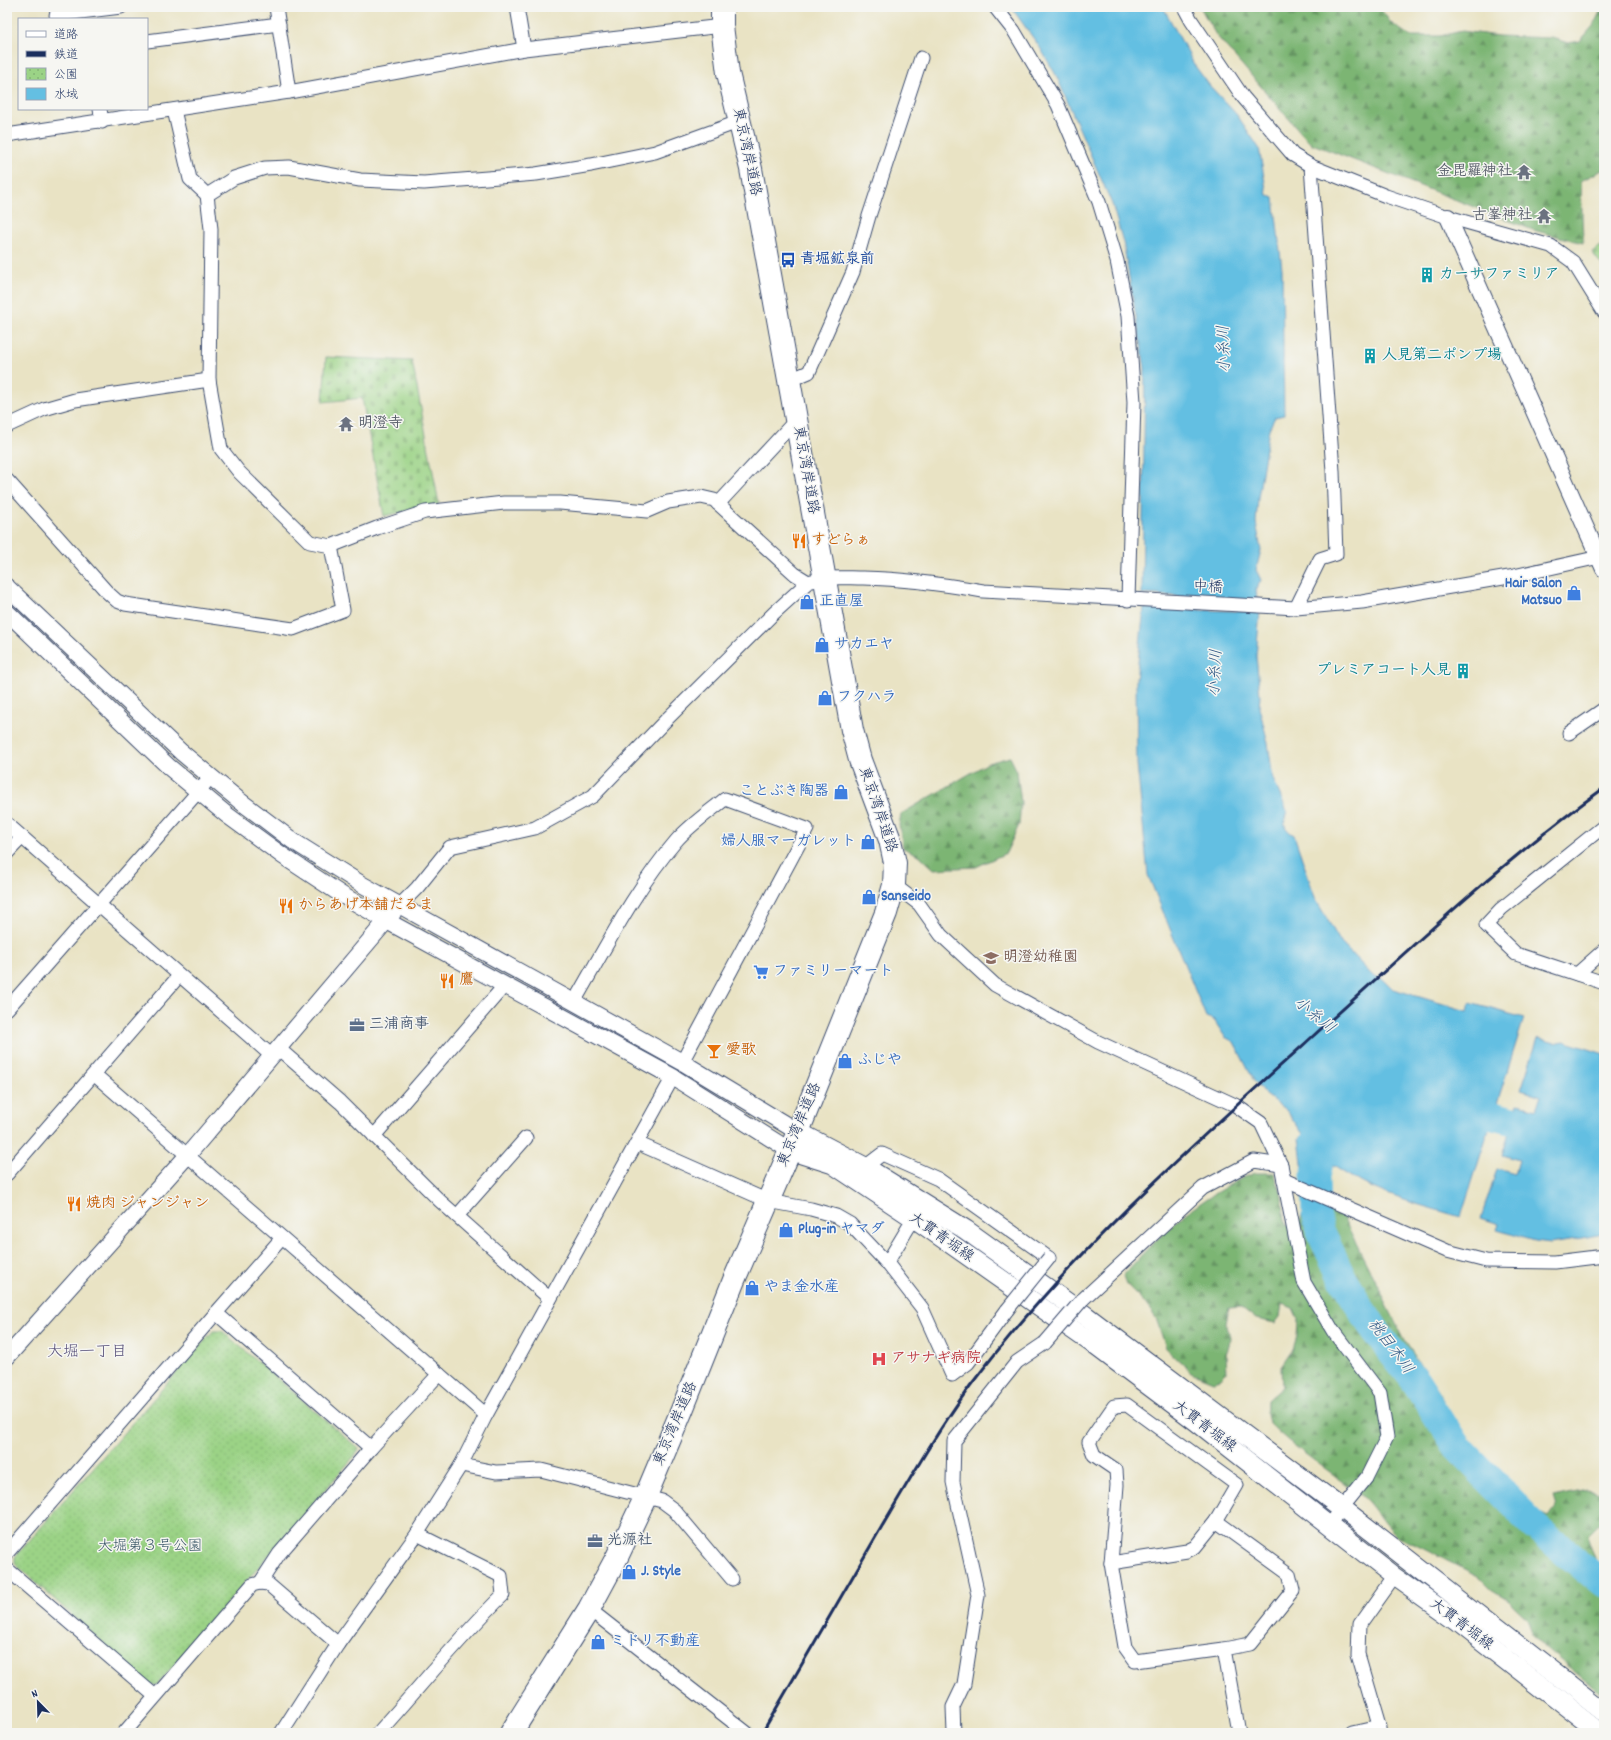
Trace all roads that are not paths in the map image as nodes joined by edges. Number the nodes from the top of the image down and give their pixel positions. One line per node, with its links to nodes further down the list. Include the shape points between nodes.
1 (121, 7): 7 (street)
2 (276, 7): 9 (street)
3 (517, 7): 11 (street)
4 (996, 7): 32 (street, via 1014,31 1058,105 1099,202 1117,261 1128,316 1134,402)
5 (1184, 7): 18 (street, via 1243,97 1293,154)
6 (56, 14): 7 (street)
7 (89, 15)
8 (722, 17): 11 (street); 16 (highway, 東京湾岸道路, via 728,73)
9 (279, 24): 10 (street); 13 (street)
10 (148, 41)
11 (524, 49): 13 (street)
12 (921, 58): 23 (street, via 853,272 809,372)
13 (289, 92): 14 (street)
14 (174, 110): 15 (street); 19 (street, via 190,180)
15 (101, 115): 17 (street)
16 (741, 121): 19 (street, via 655,152 536,174 424,183 360,180 289,167 265,168 234,178); 23 (highway, 東京湾岸道路)
17 (7, 136)
18 (1311, 166): 20 (street); 33 (street, via 1333,471 1336,554 1320,559)
19 (207, 195): 22 (street, via 211,229)
20 (1448, 217): 21 (street, via 1551,246 1573,262); 29 (street)
21 (1604, 312)
22 (209, 380): 25 (street, via 75,400 44,409); 28 (street, via 221,449 239,472 310,542)
23 (790, 380): 24 (highway, 東京湾岸道路)
24 (796, 420): 27 (street); 30 (highway, 東京湾岸道路)
25 (7, 426)
26 (7, 480): 28 (street, via 107,592 125,604 293,629 343,610)
27 (718, 504): 28 (street, via 714,500 700,497 668,502 647,511 560,503 504,503 425,512); 30 (street, via 795,574)
28 (331, 546)
29 (1602, 561): 33 (street, 中橋, via 1362,602)
30 (815, 580): 32 (street, 中橋, via 902,579 983,591); 43 (highway, 東京湾岸道路, via 860,760 890,840 895,863); 45 (street, via 774,613 593,796 535,828 450,847)
31 (7, 587): 37 (street, via 181,752)
32 (1131, 600): 33 (street, 中橋)
33 (1296, 608)
34 (7, 612): 38 (street)
35 (1604, 709): 36 (street)
36 (1569, 733)
37 (212, 777): 38 (street); 45 (street, via 294,841)
38 (199, 792): 44 (street); 46 (street, via 283,856 342,896)
39 (7, 824): 41 (street)
40 (1604, 826): 48 (street, via 1501,909 1486,925 1516,954)
41 (22, 837): 42 (street); 44 (street)
42 (7, 853)
43 (894, 885): 60 (highway, 東京湾岸道路, via 886,913); 63 (street, via 919,904 941,935 995,985 1098,1042 1235,1104 1261,1123)
44 (99, 905): 49 (street); 53 (street)
45 (399, 906): 46 (street); 52 (street)
46 (387, 921): 51 (street); 54 (street)
47 (1604, 950): 48 (street)
48 (1577, 974): 50 (street)
49 (179, 976): 54 (street); 56 (street)
50 (1604, 983)
51 (505, 985): 57 (street); 58 (street)
52 (574, 1002): 55 (street); 55 (street, via 656,867 678,839 724,798 807,829)
53 (7, 1009)
54 (275, 1052): 58 (street, via 340,1102); 62 (street)
55 (682, 1062): 60 (street)
56 (95, 1075): 62 (street); 65 (street)
57 (673, 1077): 60 (street); 61 (street)
58 (374, 1136): 68 (street)
59 (526, 1138): 68 (street)
60 (794, 1141): 64 (main road, 大貫青堀線); 67 (highway, 東京湾岸道路); 69 (main road, 大貫青堀線)
61 (637, 1143): 67 (street); 73 (street)
62 (187, 1156): 70 (street); 75 (street)
63 (1281, 1165): 66 (street); 102 (street, bridge, via 1254,1161 1203,1188 1082,1300 1044,1343 1017,1362 954,1441 953,1482 978,1595 964,1684 954,1707)
64 (865, 1167): 72 (street, bridge, via 882,1154 938,1179 1049,1258 968,1363 952,1375 922,1308); 81 (main road, 大貫青堀線, via 972,1234 1086,1316)
65 (7, 1174)
66 (1284, 1180): 71 (street, via 1447,1251 1486,1261 1555,1262); 81 (street, via 1304,1282 1333,1331 1380,1393 1387,1437 1367,1477)
67 (768, 1201): 72 (street, via 836,1216 850,1224); 80 (highway, 東京湾岸道路)
68 (457, 1216): 73 (street)
69 (914, 1218): 72 (street); 83 (main road, 大貫青堀線, via 1104,1352)
70 (282, 1238): 74 (street); 76 (street)
71 (1604, 1256)
72 (886, 1263)
73 (550, 1299): 77 (street)
74 (216, 1313): 78 (street); 85 (street)
75 (7, 1357)
76 (439, 1374): 77 (street); 78 (street)
77 (486, 1415): 79 (street)
78 (371, 1448): 90 (street, via 279,1554)
79 (461, 1465): 80 (street, via 496,1472 541,1470); 84 (street)
80 (645, 1498): 89 (street, via 662,1501 674,1510); 91 (highway, 東京湾岸道路)
81 (1343, 1509): 83 (street); 95 (main road, 大貫青堀線)
82 (1216, 1521): 86 (street, via 1195,1547 1187,1551); 86 (street, via 1237,1485 1127,1405 1114,1406 1089,1442 1094,1455 1116,1470); 93 (street, via 1289,1574 1293,1590 1250,1644)
83 (1329, 1524): 88 (main road, 大貫青堀線)
84 (417, 1534): 92 (street); 99 (street, via 501,1576 503,1595 472,1626)
85 (7, 1553)
86 (1111, 1563): 93 (street, via 1125,1647 1135,1660)
87 (7, 1570): 94 (street)
88 (1394, 1576): 96 (street, via 1360,1625 1358,1654); 105 (main road, 大貫青堀線, via 1457,1621)
89 (732, 1579)
90 (260, 1583): 92 (street, via 268,1584); 94 (street, via 252,1585)
91 (589, 1609): 100 (highway, 東京湾岸道路); 101 (street)
92 (338, 1644): 98 (street)
93 (1224, 1650): 103 (street)
94 (155, 1696): 97 (street)
95 (1604, 1712)
96 (1381, 1730): 104 (street)
97 (124, 1733)
98 (281, 1733)
99 (378, 1733)
100 (511, 1733)
101 (747, 1733)
102 (954, 1733)
103 (1239, 1733)
104 (1353, 1733)
105 (1600, 1733)

